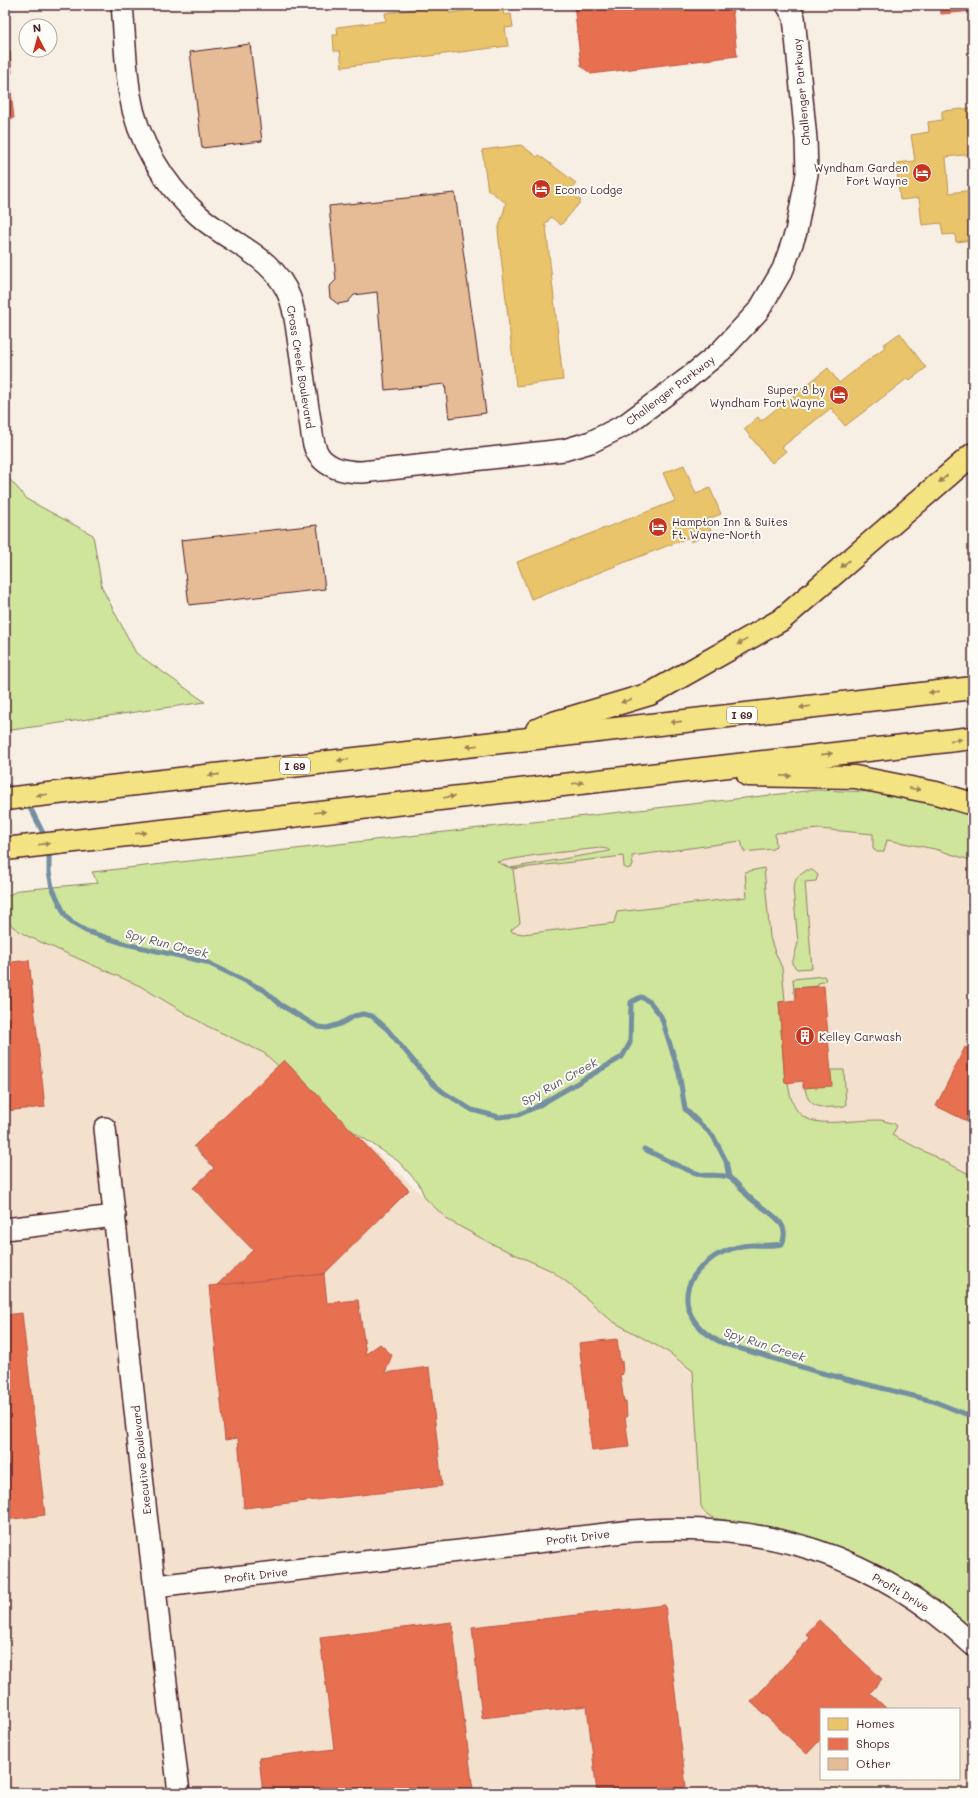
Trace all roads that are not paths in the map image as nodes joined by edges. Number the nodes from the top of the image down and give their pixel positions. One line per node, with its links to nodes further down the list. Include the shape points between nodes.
1 (122, 5): 4 (street, Cross Creek Boulevard, via 134,114 164,178 197,215 266,264 281,283 290,298 296,326 314,445 321,458 335,467 349,472)
2 (793, 9): 4 (street, Challenger Parkway, via 807,174 796,232 783,269 759,310 721,351 677,388 625,425 591,442 564,450)
3 (973, 454): 7 (highway, one-way to 7, via 781,620 650,694 550,724)
4 (362, 472)
5 (973, 688): 7 (highway, I 69, one-way to 7)
6 (973, 738): 8 (highway, one-way to 6)
7 (511, 741): 9 (highway, I 69, one-way to 9)
8 (663, 773): 10 (highway, one-way to 10, via 855,777 936,793); 11 (highway, one-way to 8)
9 (5, 799)
10 (973, 804)
11 (5, 849)
12 (105, 1128): 13 (street, Executive Boulevard)
13 (115, 1216): 14 (street); 15 (street, Executive Boulevard)
14 (5, 1229)
15 (155, 1586): 16 (street, Profit Drive, via 632,1531 718,1530 768,1537 808,1547 845,1561 912,1596); 17 (street, Executive Boulevard)
16 (973, 1645)
17 (179, 1793)

